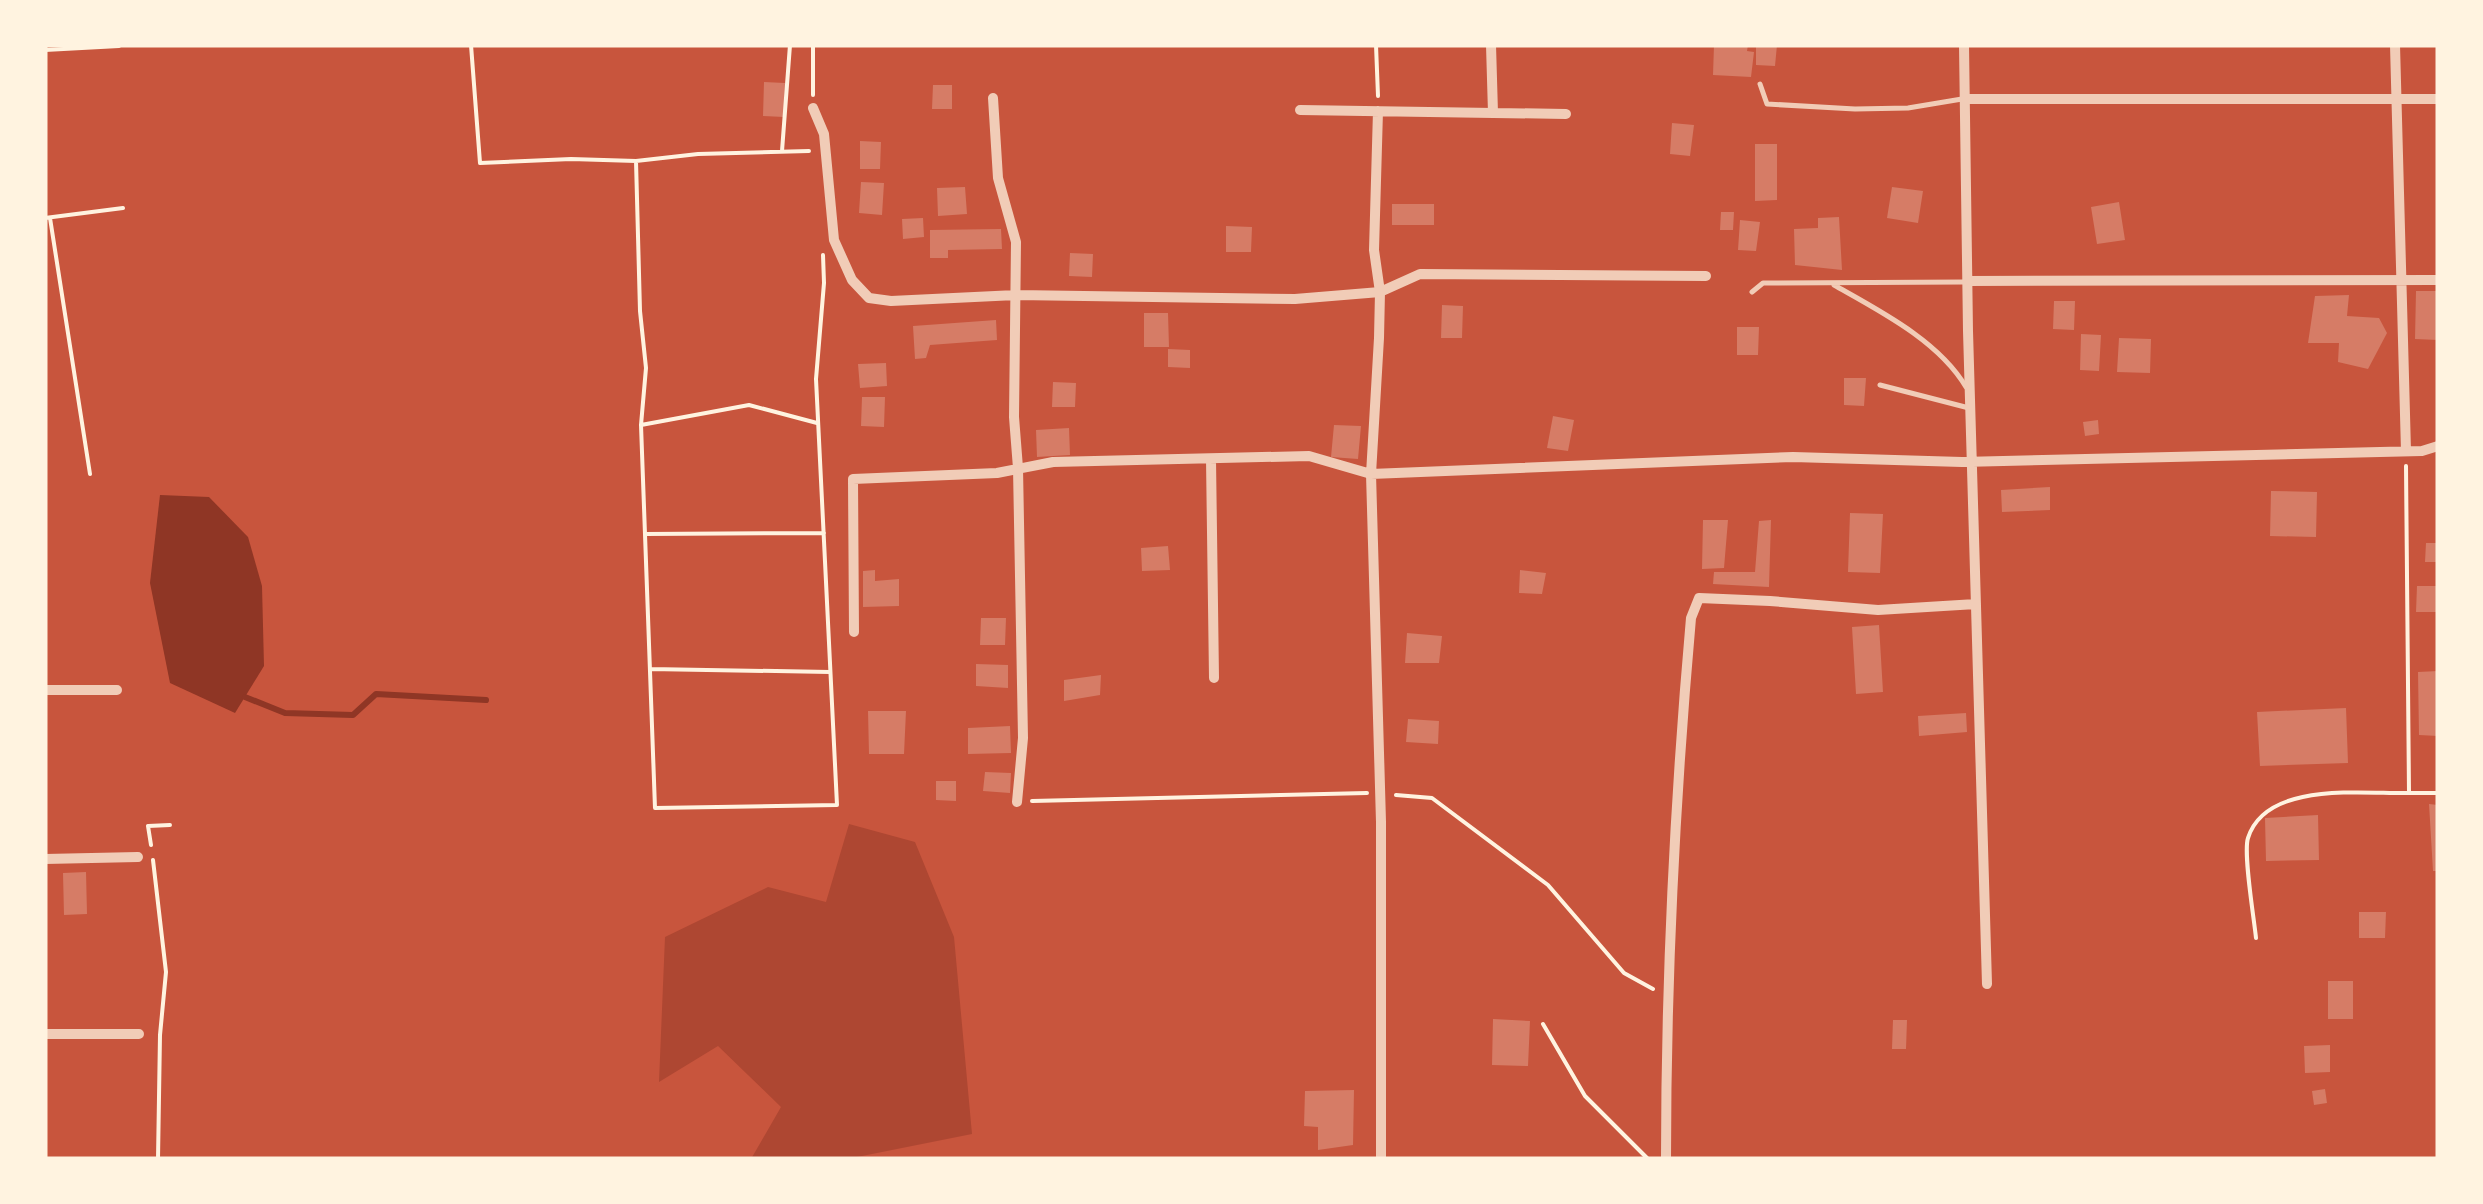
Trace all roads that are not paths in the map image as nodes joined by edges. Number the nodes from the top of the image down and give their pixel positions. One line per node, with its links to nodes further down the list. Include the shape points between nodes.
1 (1491, 45): 12 (street)
2 (1964, 45): 6 (street)
3 (2396, 45): 8 (street)
4 (1760, 84): 6 (lane, via 1767,104 1855,110)
5 (993, 98): 21 (street, via 998,178 1016,242)
6 (1965, 99): 8 (street); 16 (street)
7 (2438, 99): 8 (street)
8 (2397, 100): 17 (street)
9 (813, 108): 21 (street, via 824,134 834,240 852,280 869,298)
10 (1300, 110): 11 (street)
11 (1378, 111): 12 (street); 19 (street, via 1374,250)
12 (1493, 113): 13 (street)
13 (1566, 114)
14 (1706, 276): 19 (street, via 1420,274)
15 (2438, 280): 17 (street)
16 (1967, 282): 17 (street); 18 (lane); 23 (street)
17 (2402, 282): 26 (street)
18 (1833, 285): 20 (lane, via 1763,283); 23 (lane, via 1888,316 1955,368)
19 (1380, 292): 21 (street, via 1295,299); 30 (street)
20 (1752, 292)
21 (1016, 295): 29 (street)
22 (1880, 384): 24 (lane)
23 (1970, 394): 24 (street)
24 (1970, 408): 28 (street)
25 (2438, 446): 26 (street)
26 (2406, 451): 28 (street)
27 (1211, 460): 29 (street); 30 (street, via 1309,456); 33 (street)
28 (1972, 460): 30 (street, via 1793,458); 31 (street)
29 (1018, 468): 32 (street, via 853,479); 36 (street, via 1023,738)
30 (1370, 474): 42 (street, via 1381,822)
31 (1976, 604): 39 (street); 43 (street, via 1878,610 1699,598 1691,618 1680,746 1666,996)
32 (854, 632)
33 (1214, 678)
34 (45, 690): 35 (street)
35 (116, 690)
36 (1017, 802)
37 (138, 857): 38 (street)
38 (45, 859)
39 (1987, 984)
40 (45, 1034): 41 (street)
41 (139, 1034)
42 (1380, 1159)
43 (1666, 1159)

